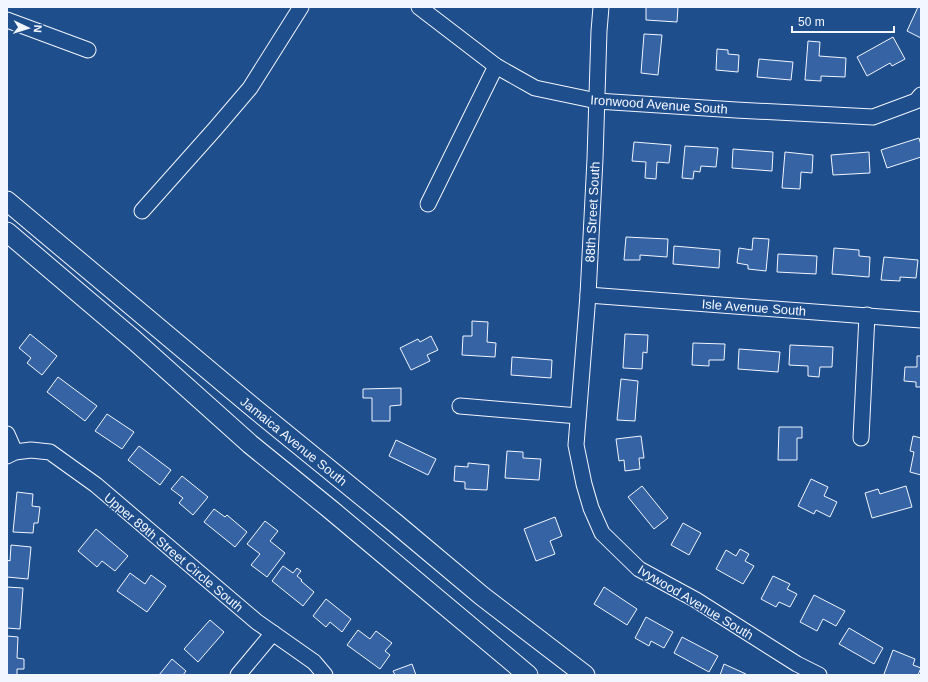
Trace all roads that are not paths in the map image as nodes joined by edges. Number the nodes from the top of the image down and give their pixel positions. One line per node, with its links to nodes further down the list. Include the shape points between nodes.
1 (301, 7): 11 (street, via 250,88)
2 (419, 7): 6 (street, Ironwood Avenue South)
3 (601, 7): 8 (street, 88th Street South)
4 (7, 20): 5 (street)
5 (88, 50)
6 (496, 66): 8 (street, Ironwood Avenue South, via 535,88); 10 (street)
7 (921, 95): 8 (street, Ironwood Avenue South, via 916,101 873,117)
8 (597, 101): 13 (street, 88th Street South)
9 (7, 201): 25 (main road, Jamaica Avenue South, via 255,410 482,596)
10 (428, 204)
11 (142, 211)
12 (7, 232): 24 (main road, via 134,340 250,444)
13 (588, 295): 14 (street, Isle Avenue South); 17 (street, 88th Street South)
14 (866, 316): 15 (street, Isle Avenue South); 19 (street)
15 (921, 320)
16 (460, 406): 17 (street)
17 (578, 416): 26 (street, Ivywood Avenue South, via 576,445 591,508 602,533 639,569 696,600 797,664)
18 (7, 434): 20 (street)
19 (861, 438)
20 (11, 454): 21 (street, Upper 89th Street Circle South, via 31,450 50,452 96,485)
21 (272, 633): 22 (street); 23 (street, Upper 89th Street Circle South, via 314,662)
22 (238, 675)
23 (325, 675)
24 (528, 675)
25 (585, 675)
26 (819, 675)

